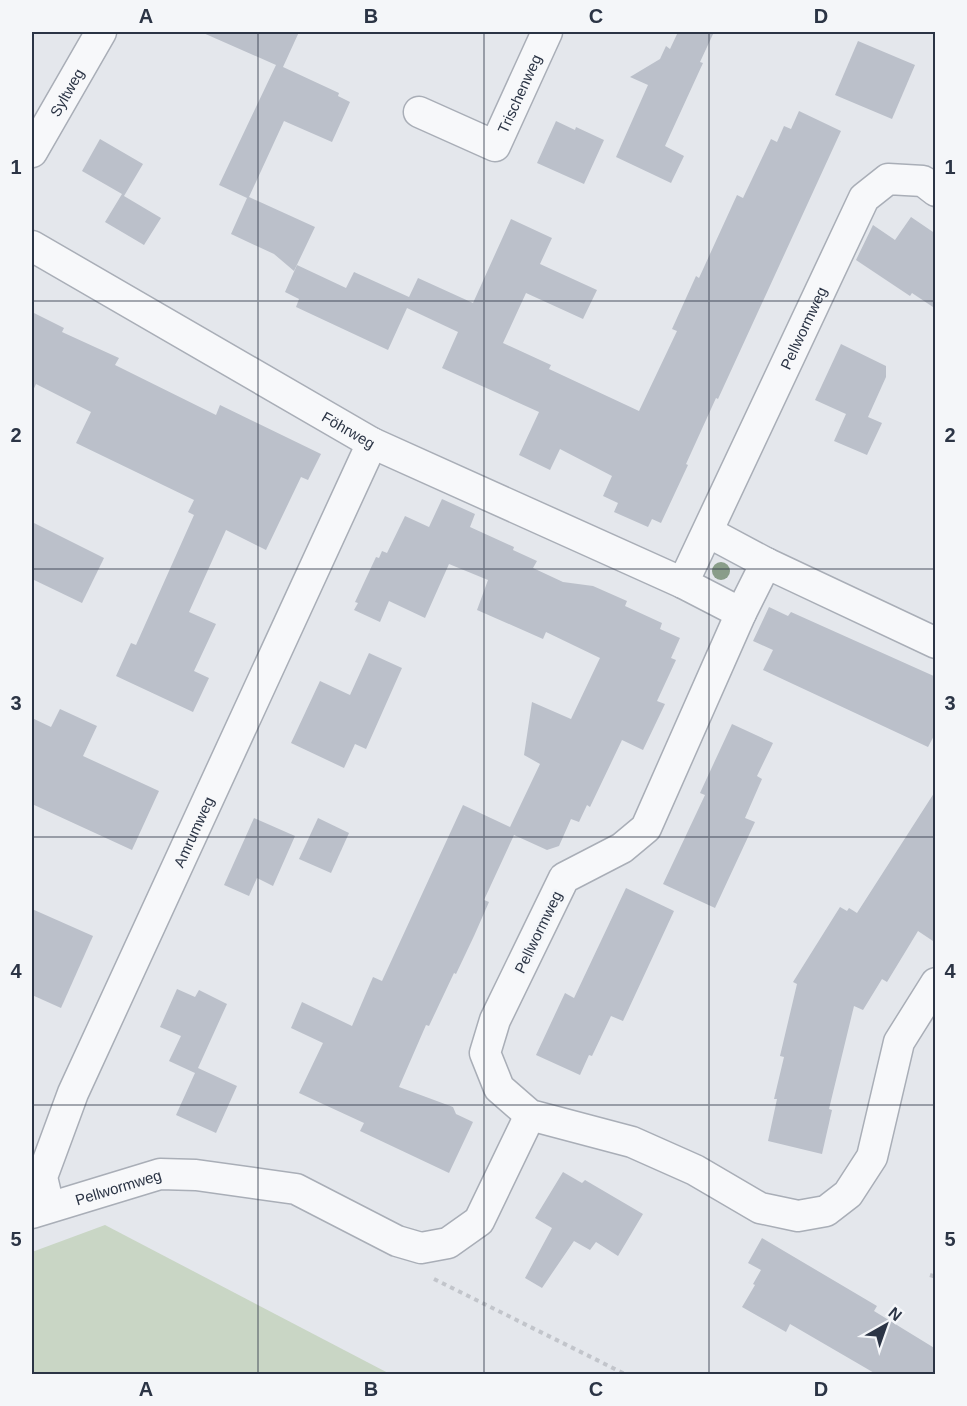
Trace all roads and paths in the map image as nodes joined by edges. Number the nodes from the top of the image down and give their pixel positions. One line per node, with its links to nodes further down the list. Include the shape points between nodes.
1 (101, 32): 4 (street, Syltweg)
2 (547, 32): 3 (street, Trischenweg, via 495,146)
3 (419, 112)
4 (32, 152)
5 (936, 190): 8 (street, Pellwormweg, via 923,181 888,179 864,198)
6 (32, 246): 7 (street, Föhrweg)
7 (372, 443): 10 (street, Föhrweg); 15 (street, Amrumweg, via 73,1092 42,1178)
8 (708, 532): 9 (street); 10 (street, Pellwormweg)
9 (766, 562): 11 (street, Pellwormweg); 12 (street)
10 (683, 583): 11 (street)
11 (741, 612): 14 (street, Pellwormweg, via 646,828 622,848 564,878 495,1020 485,1053 499,1088)
12 (936, 643)
13 (936, 983): 14 (street, Pellwormweg, via 899,1042 872,1157 848,1194 826,1211 798,1216 760,1208 694,1170 632,1142)
14 (530, 1115): 16 (street, via 479,1221 448,1243)
15 (40, 1210): 16 (street, Pellwormweg, via 160,1174 235,1179 297,1189 397,1240)
16 (421, 1248): 17 (path, via 434,1280)
17 (625, 1374)

